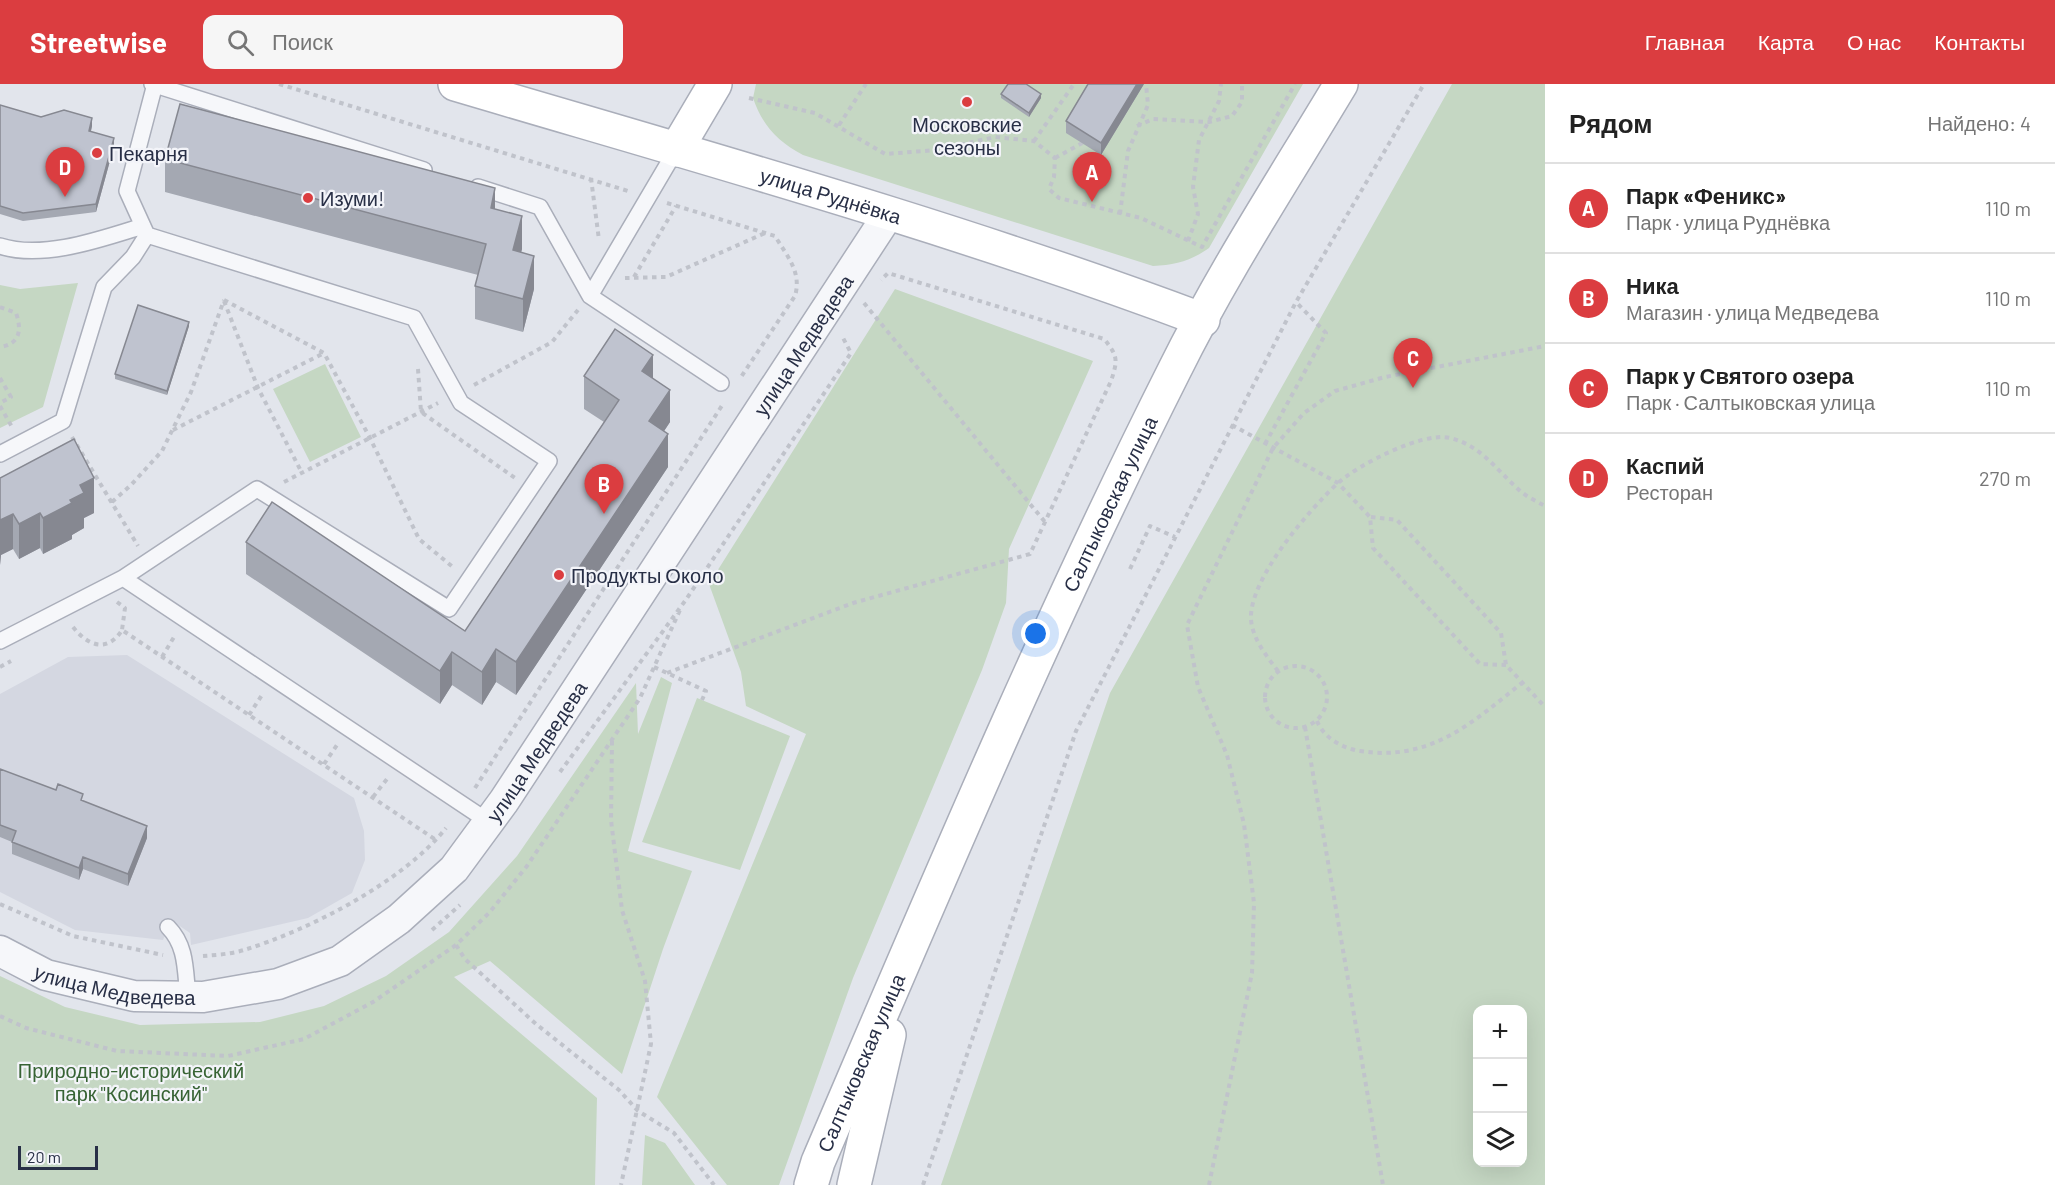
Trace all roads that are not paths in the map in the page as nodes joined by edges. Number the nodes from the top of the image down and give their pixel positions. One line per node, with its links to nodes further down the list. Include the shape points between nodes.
1 (154, 84): 6 (lane); 9 (lane, via 127,191)
2 (454, 84): 5 (main road, улица Руднёвка)
3 (715, 84): 5 (main road)
4 (1341, 84): 12 (main road, Салтыковская улица)
5 (676, 150): 8 (main road, улица Руднёвка); 11 (lane)
6 (438, 175)
7 (461, 182): 11 (lane, via 540,207)
8 (888, 215): 12 (main road, улица Руднёвка, via 1119,288); 17 (street, улица Медведева)
9 (145, 230): 10 (lane, via 86,244 16,251); 14 (lane, via 133,257 104,287 63,421); 15 (lane, via 414,318 460,403 549,461 449,609 257,489)
10 (0, 246)
11 (590, 296): 13 (lane)
12 (1203, 320): 19 (main road, Салтыковская улица, via 1175,368 1040,651)
13 (721, 383)
14 (0, 454)
15 (123, 578): 16 (lane); 17 (lane)
16 (0, 641)
17 (489, 822): 21 (street, улица Медведева, via 454,869 399,919 340,961 278,984)
18 (168, 927): 21 (lane, via 178,937)
19 (913, 940): 22 (main road, Салтыковская улица); 23 (main road, Салтыковская улица)
20 (0, 951): 21 (street, улица Медведева, via 46,975 134,996)
21 (188, 997)
22 (811, 1185)
23 (854, 1185)

